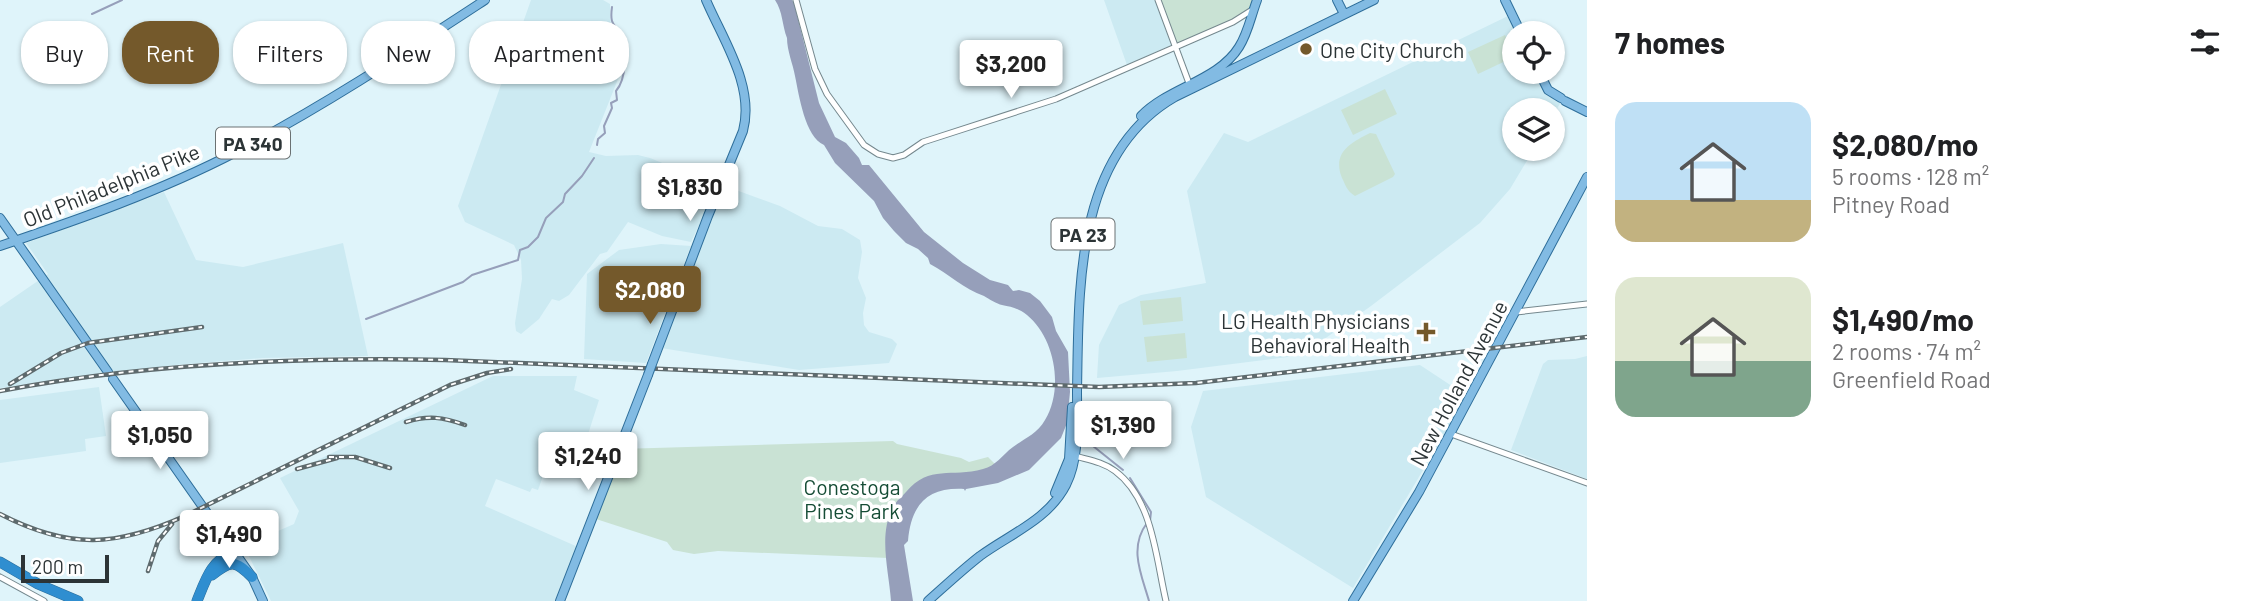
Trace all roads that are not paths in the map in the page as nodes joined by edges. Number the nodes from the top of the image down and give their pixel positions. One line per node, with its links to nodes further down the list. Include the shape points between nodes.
1 (485, 0): 17 (main road, Old Philadelphia Pike / PA 340, via 369,75 236,152 146,193)
2 (706, 0): 36 (main road, bridge, via 743,86 747,107 743,131)
3 (796, 0): 11 (street, via 823,86 859,140 882,156 900,157 923,142 1056,99)
4 (1158, 0): 11 (street)
5 (1337, 0): 9 (main road)
6 (1374, 0): 9 (main road, PA 23)
7 (1505, 0): 10 (main road)
8 (1255, 4): 11 (street, via 1233,22); 13 (main road, PA 23, via 1243,41 1226,63)
9 (1344, 14): 13 (main road, PA 23)
10 (1515, 21)
11 (1175, 46): 13 (street)
12 (1545, 84): 14 (main road)
13 (1190, 86): 22 (main road, PA 23, via 1159,100 1132,125 1090,206 1078,271)
14 (1587, 112)
15 (1587, 177): 20 (main road, New Holland Avenue)
16 (0, 218): 17 (main road)
17 (16, 241): 18 (main road, Old Philadelphia Pike / PA 340); 24 (main road)
18 (0, 246)
19 (1587, 304): 20 (street)
20 (1516, 312): 21 (main road, New Holland Avenue)
21 (1451, 434): 23 (street); 40 (main road, New Holland Avenue)
22 (1072, 455): 29 (main road, PA 23, via 1044,507 979,552); 39 (street, via 1108,467 1133,491 1149,525)
23 (1587, 483)
24 (234, 551): 26 (highway); 28 (main road); 33 (highway, via 211,569)
25 (0, 564): 31 (highway); 32 (highway)
26 (212, 575): 28 (highway, via 232,563); 34 (highway)
27 (0, 577): 30 (street)
28 (252, 577): 35 (main road)
29 (944, 584): 37 (main road, PA 23); 38 (main road, PA 23)
30 (44, 601)
31 (69, 601)
32 (78, 601)
33 (197, 601)
34 (206, 601)
35 (263, 601)
36 (560, 601)
37 (921, 601)
38 (928, 601)
39 (1166, 601)
40 (1353, 601)

